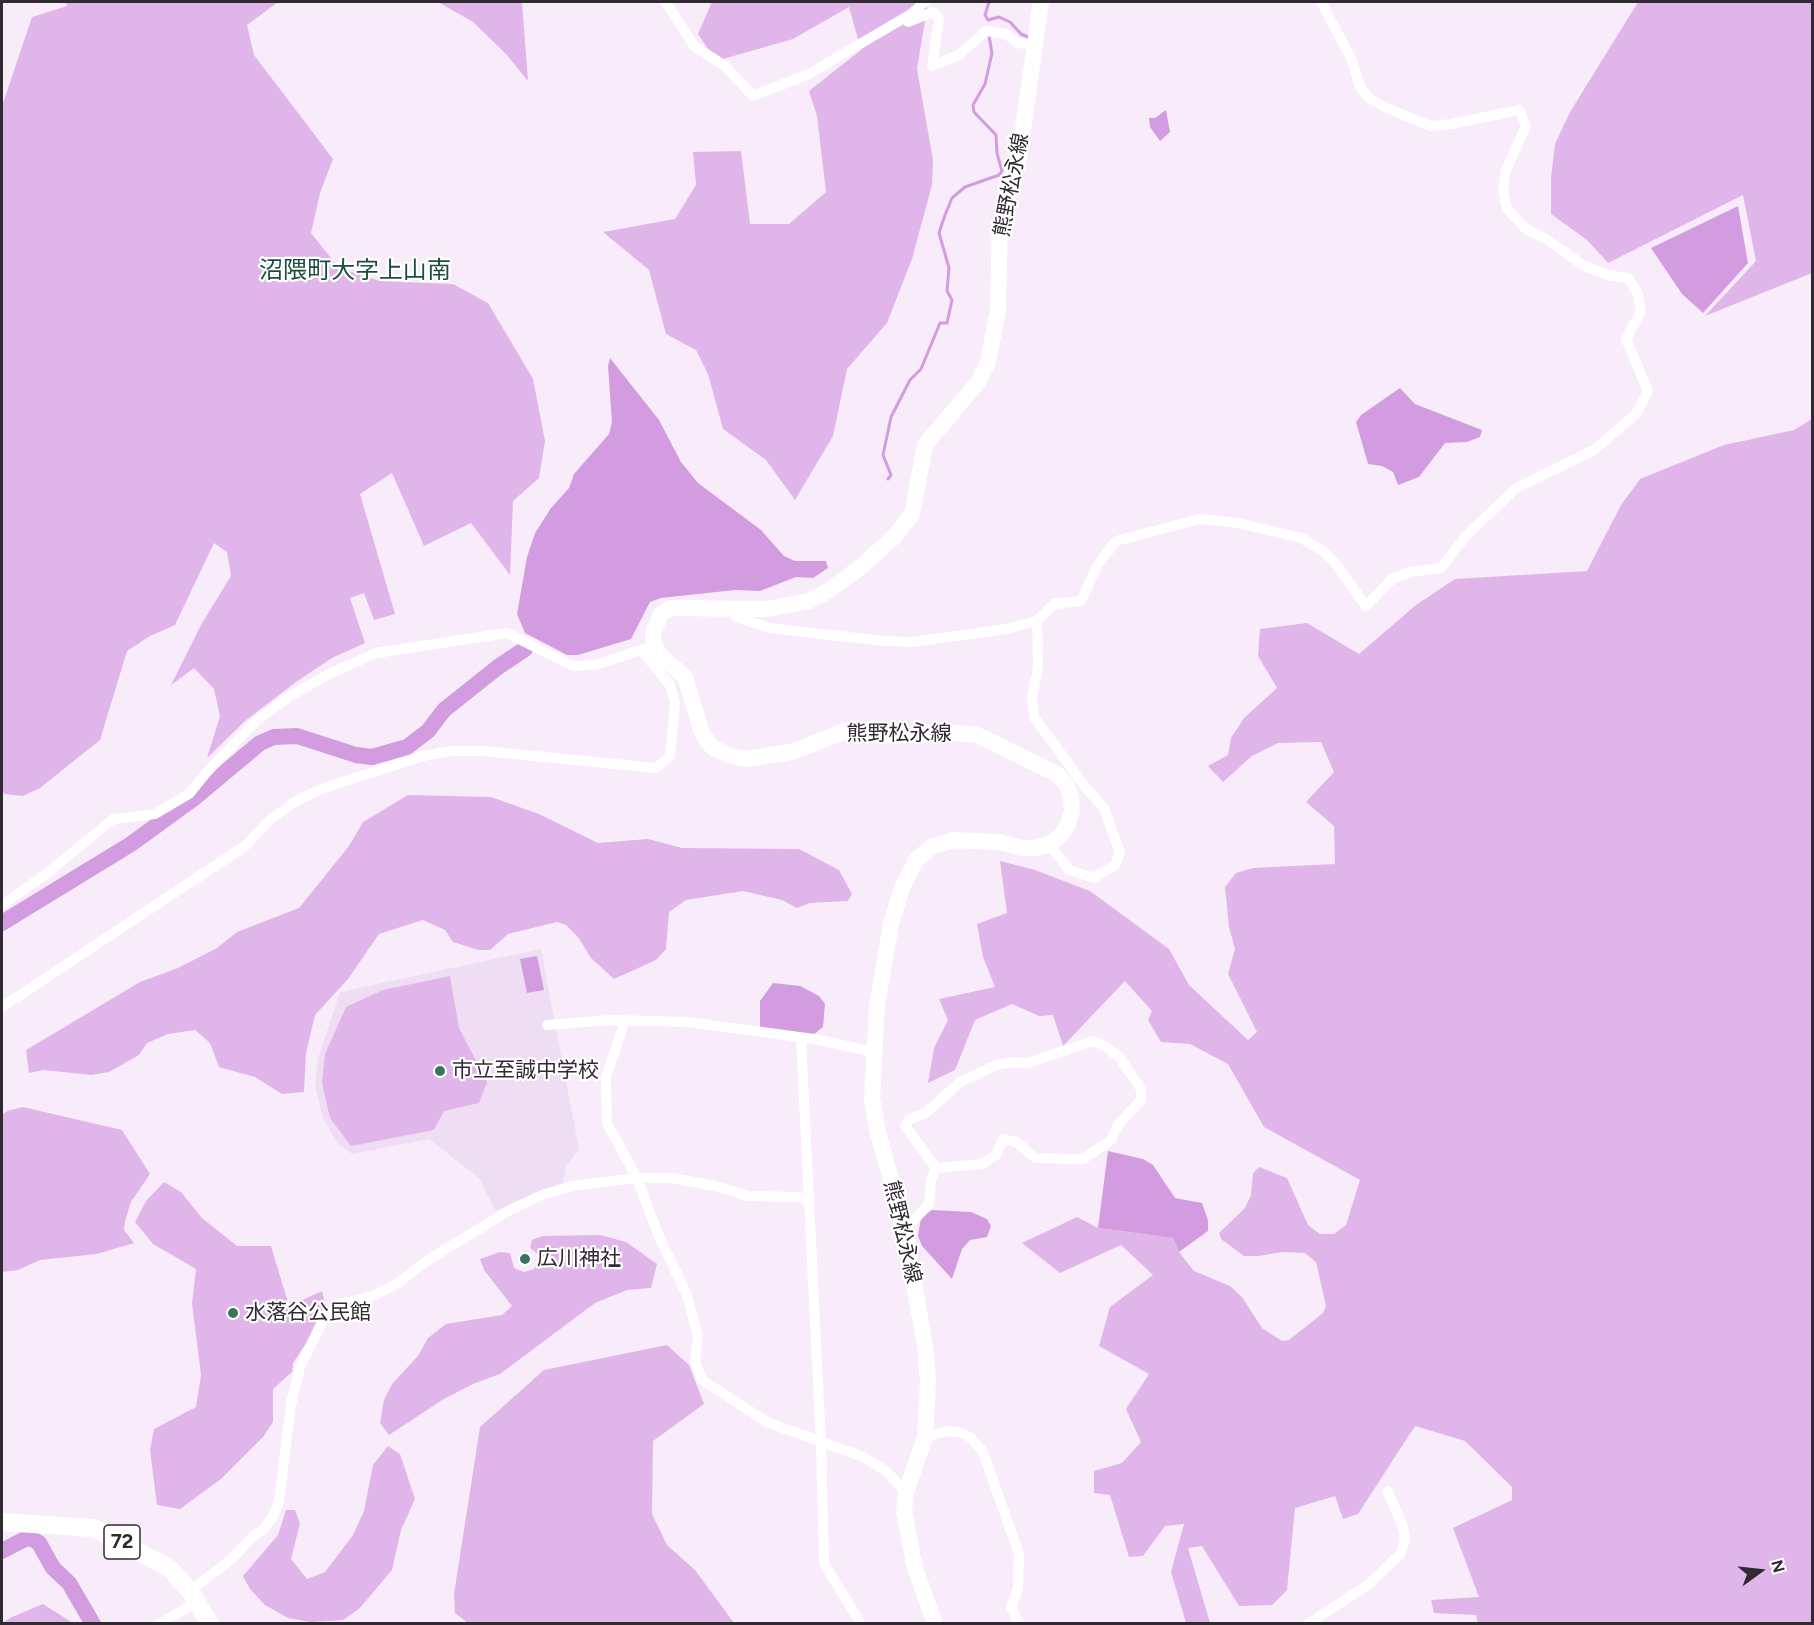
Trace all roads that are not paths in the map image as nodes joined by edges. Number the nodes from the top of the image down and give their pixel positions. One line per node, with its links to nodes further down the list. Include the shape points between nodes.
1 (666, 2): 5 (street, via 694,46 725,66 753,96 809,74)
2 (925, 2): 5 (street)
3 (1041, 2): 6 (main road, 熊野松永線)
4 (1321, 2): 8 (street, via 1352,60 1360,87 1369,98 1387,108 1430,126 1519,110 1526,126 1506,170 1503,190 1507,209 1526,230 1582,265 1606,275 1628,278 1638,294 1641,311 1626,339 1648,391 1645,401 1623,427 1594,450 1516,488 1466,536 1441,568 1392,579 1366,606 1334,562 1301,538 1238,523 1200,519 1116,541 1097,566 1081,601 1054,604)
5 (899, 21): 6 (street, via 910,22 933,12 939,19 932,66 959,55 986,31)
6 (1034, 45): 7 (main road, 熊野松永線, via 1019,158 1000,223 998,310 988,362 978,382 925,445 912,514 862,566 809,601 767,609)
7 (728, 607): 8 (street, via 736,617 778,629 883,641 913,642); 9 (main road, 熊野松永線, via 671,608 655,624)
8 (1037, 621): 10 (street, via 1034,717)
9 (648, 647): 10 (main road, 熊野松永線, via 685,677 693,709 712,747 731,756 747,759 795,751 845,731 887,736 946,732 977,735 1057,774); 12 (street, via 595,665 573,666 507,633 376,653 290,696 255,722 189,794 154,814 113,819); 13 (street, via 670,685 675,702 670,756 664,764 656,768 452,751 423,756 321,789 296,801 245,846)
10 (1078, 793): 11 (main road, via 1068,824); 11 (street, via 1104,808 1120,853 1115,865 1094,878 1077,873 1069,870)
11 (1049, 844): 17 (main road, 熊野松永線, via 1022,848 954,840 933,846 917,859 902,888 891,924 877,1006)
12 (2, 905)
13 (2, 1007)
14 (625, 1021): 15 (street); 16 (street, via 688,1022); 19 (street, via 610,1060 604,1094 607,1123)
15 (547, 1025)
16 (801, 1038): 17 (street); 20 (street)
17 (874, 1052): 21 (main road, 熊野松永線, via 872,1099)
18 (936, 1168): 18 (street, via 982,1164 996,1155 1003,1139 1016,1142 1036,1158 1083,1158 1112,1140 1118,1125 1141,1100 1141,1089 1120,1058 1092,1041 1028,1063 997,1065 960,1082 905,1126); 21 (street, via 929,1204)
19 (637, 1178): 20 (street, via 672,1179 748,1196 798,1197); 23 (street, via 687,1295 698,1337 695,1361 702,1380 766,1422); 27 (street, via 572,1186 527,1201 428,1260 398,1283 373,1296 340,1304 308,1344 300,1367 291,1404 279,1502 273,1516)
20 (807, 1201): 23 (street)
21 (904, 1226): 22 (main road, 熊野松永線, via 925,1346)
22 (925, 1437): 24 (main road, 熊野松永線); 32 (street, via 959,1432 970,1437 983,1452 1019,1554 1018,1589 1011,1607)
23 (821, 1444): 24 (street, via 863,1457 885,1470); 30 (street, via 824,1563)
24 (906, 1492): 31 (main road, 熊野松永線, via 904,1512 915,1568)
25 (1388, 1492): 33 (street, via 1403,1527 1401,1553 1369,1584)
26 (2, 1522): 27 (main road, 72, via 94,1528 169,1568)
27 (194, 1597): 28 (street); 29 (main road, 72)
28 (159, 1623)
29 (210, 1623)
30 (861, 1623)
31 (935, 1623)
32 (1019, 1623)
33 (1308, 1623)

